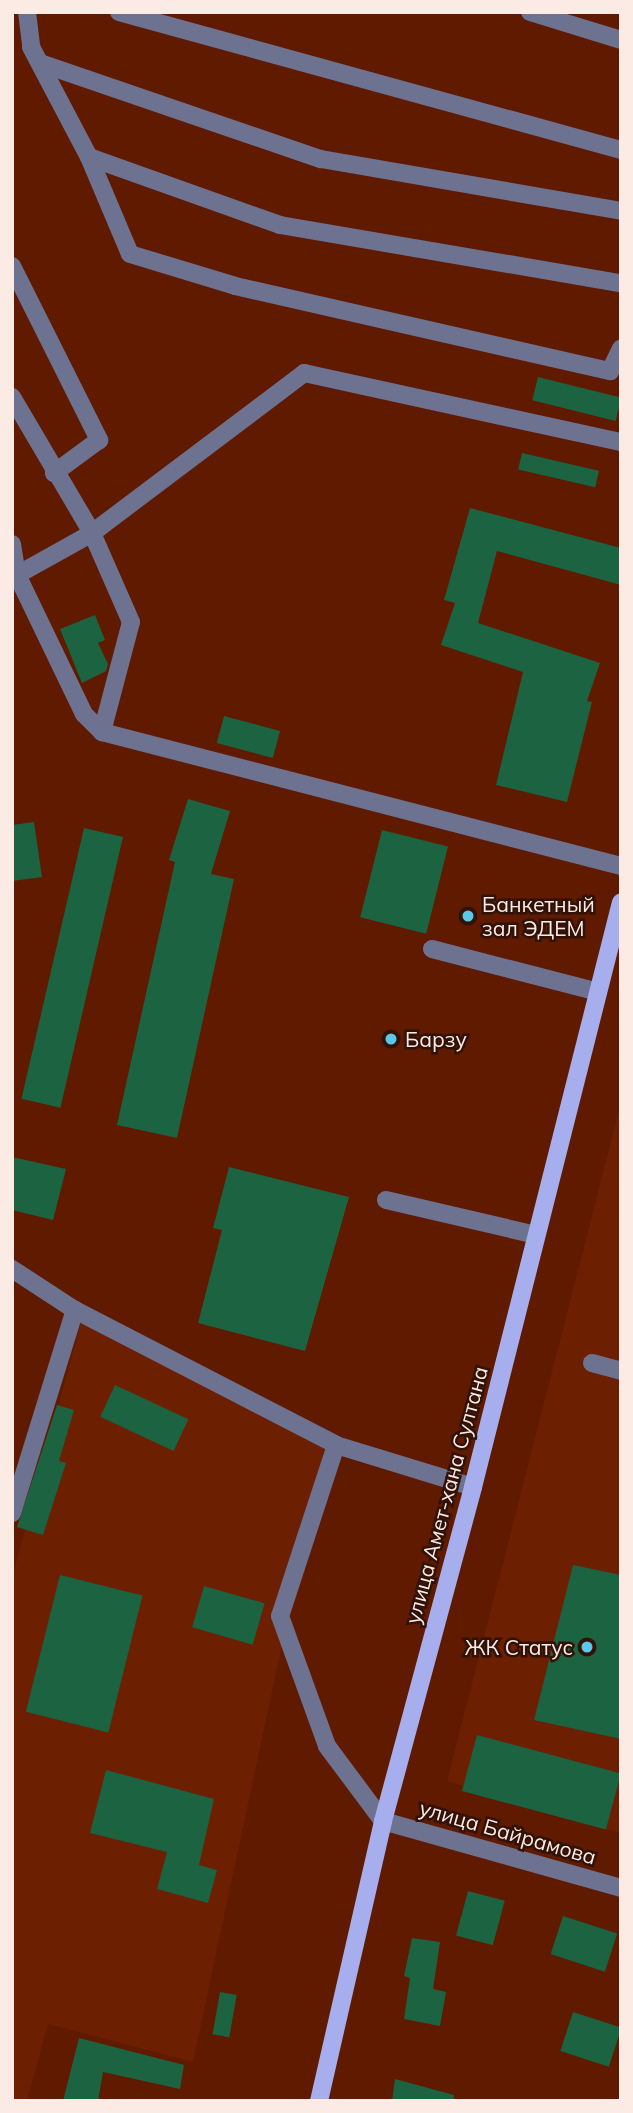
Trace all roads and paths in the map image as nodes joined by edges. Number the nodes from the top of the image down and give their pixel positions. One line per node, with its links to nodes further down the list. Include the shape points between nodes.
1 (27, 12): 6 (street, via 32,47)
2 (119, 12): 7 (street)
3 (530, 12): 4 (street)
4 (561, 17): 5 (street)
5 (621, 40)
6 (40, 62): 8 (street); 9 (street, via 321,159)
7 (621, 150)
8 (89, 157): 11 (street, via 280,225); 12 (street, via 130,254 235,286 610,370)
9 (621, 211)
10 (12, 266): 15 (street, via 99,440)
11 (621, 283)
12 (621, 348)
13 (12, 397): 15 (street)
14 (621, 442): 16 (street, via 304,373)
15 (54, 473): 16 (street)
16 (92, 533): 18 (street); 19 (street, via 131,622)
17 (12, 544): 18 (street)
18 (17, 575): 19 (street, via 84,715)
19 (102, 732): 20 (street)
20 (621, 866)
21 (621, 902): 23 (main road, улица Амет-хана Султана)
22 (432, 949): 23 (street)
23 (598, 992): 25 (main road, улица Амет-хана Султана)
24 (386, 1200): 25 (street)
25 (536, 1236): 31 (main road, улица Амет-хана Султана)
26 (12, 1269): 27 (street)
27 (75, 1310): 30 (street); 32 (street)
28 (592, 1363): 29 (street)
29 (621, 1371)
30 (336, 1445): 31 (street); 33 (street, via 280,1616 327,1746)
31 (473, 1487): 33 (main road, улица Амет-хана Султана)
32 (12, 1513)
33 (383, 1821): 34 (street, улица Байрамова); 35 (main road, улица Амет-хана Султана)
34 (621, 1888)
35 (319, 2101)

